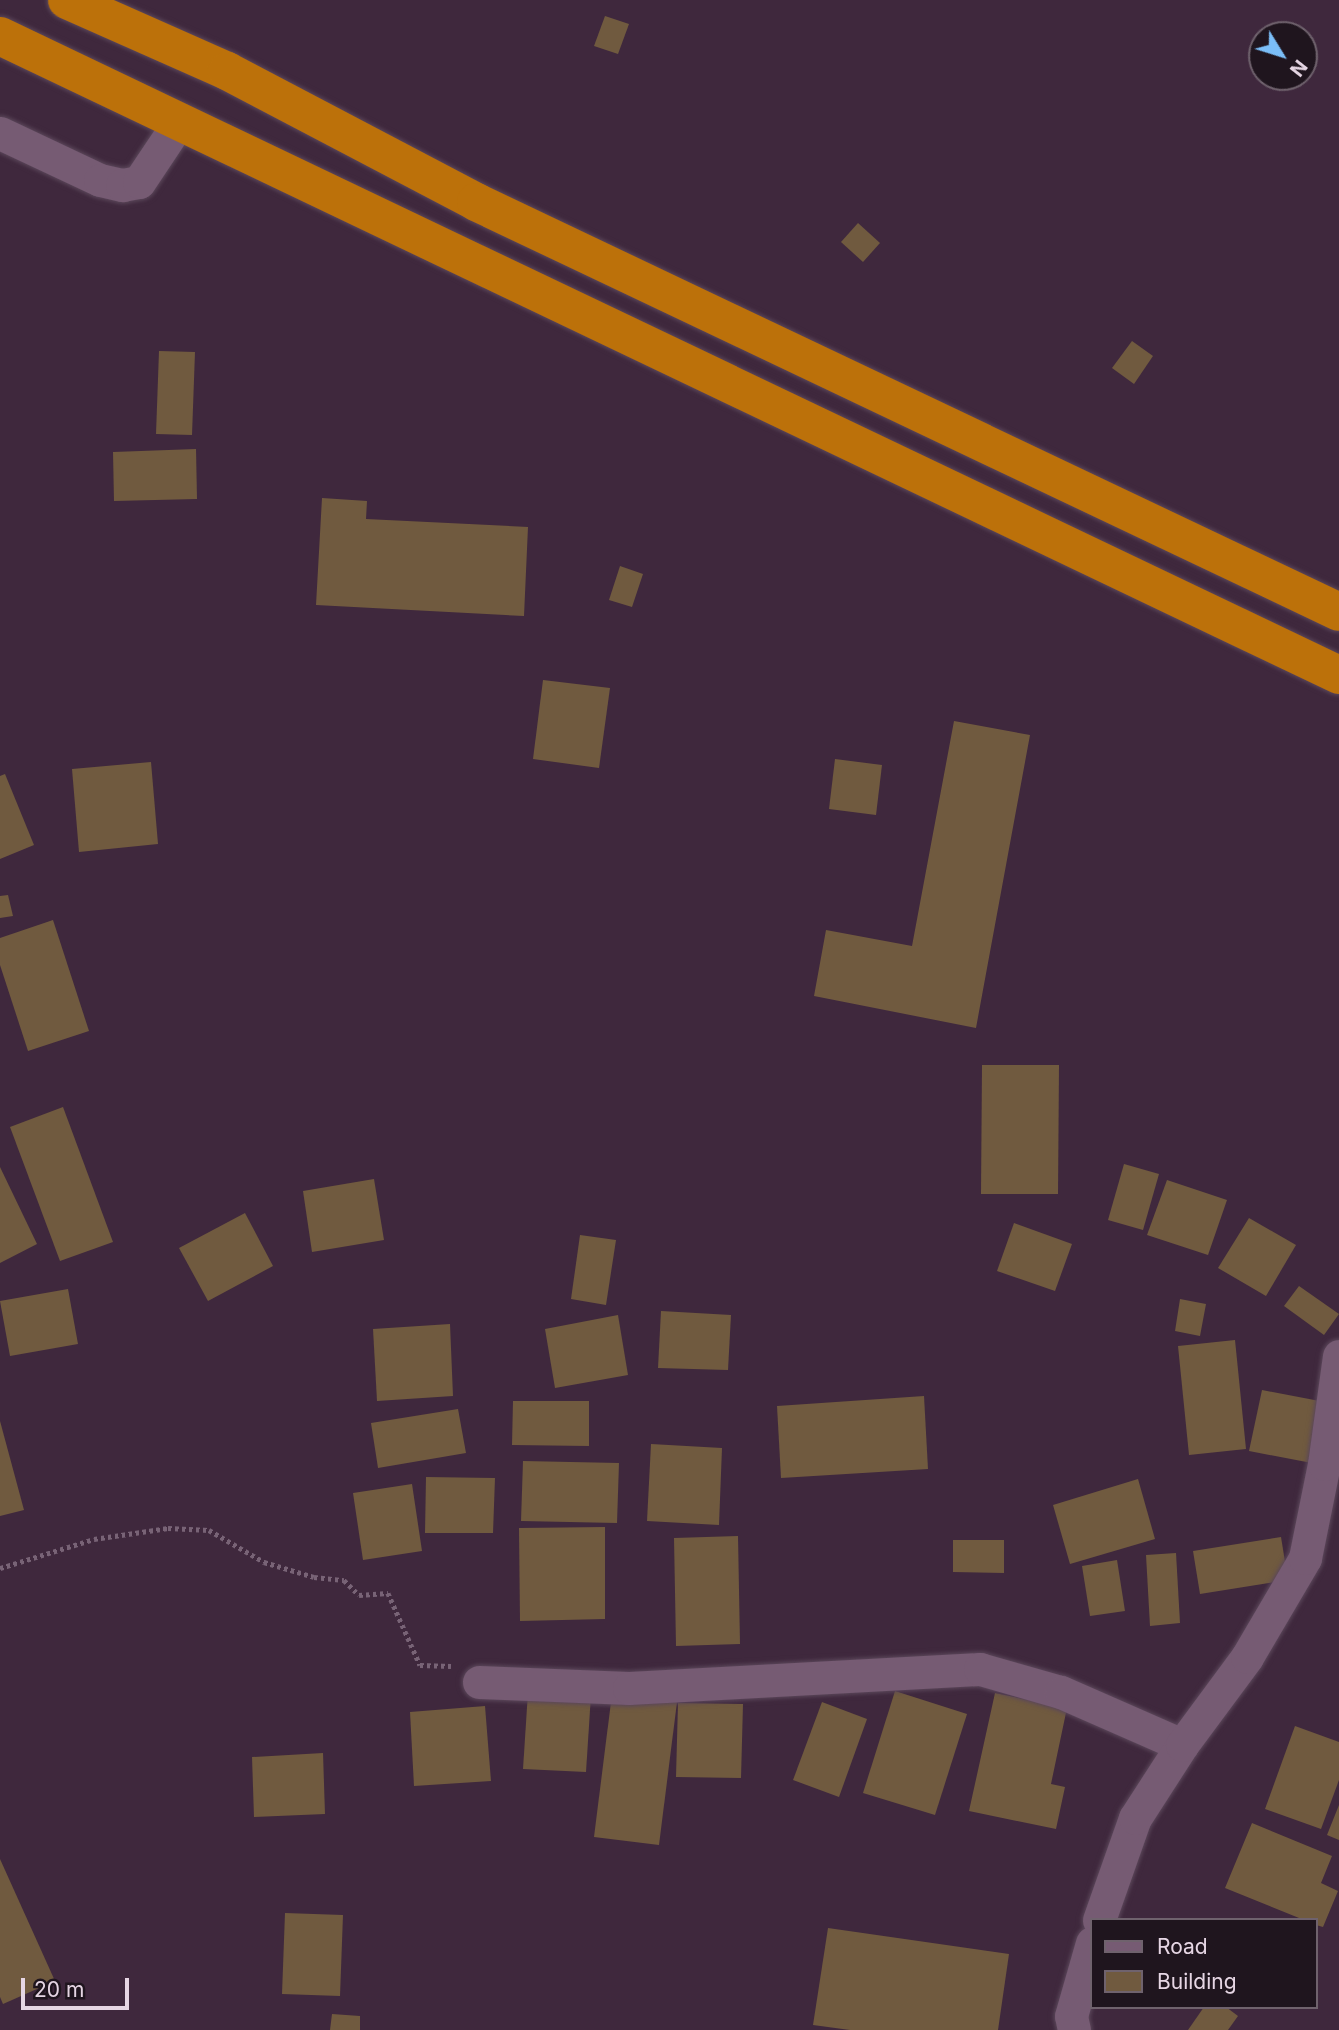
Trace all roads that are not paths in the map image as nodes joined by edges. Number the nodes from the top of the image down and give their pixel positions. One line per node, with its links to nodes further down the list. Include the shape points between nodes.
1 (67, 0): 5 (highway, via 227,71 476,202)
2 (0, 36): 3 (highway)
3 (179, 122): 4 (street, via 139,182 121,185 100,180); 6 (highway)
4 (0, 132)
5 (1339, 612)
6 (1339, 676)
7 (1339, 1356): 9 (street, via 1305,1558 1247,1657)
8 (479, 1682): 9 (street, via 629,1688 980,1669 1060,1692)
9 (1182, 1745): 10 (street, via 1135,1818)
10 (1100, 1918)
11 (1090, 1950): 12 (street, via 1071,2016)
12 (1074, 2030)

